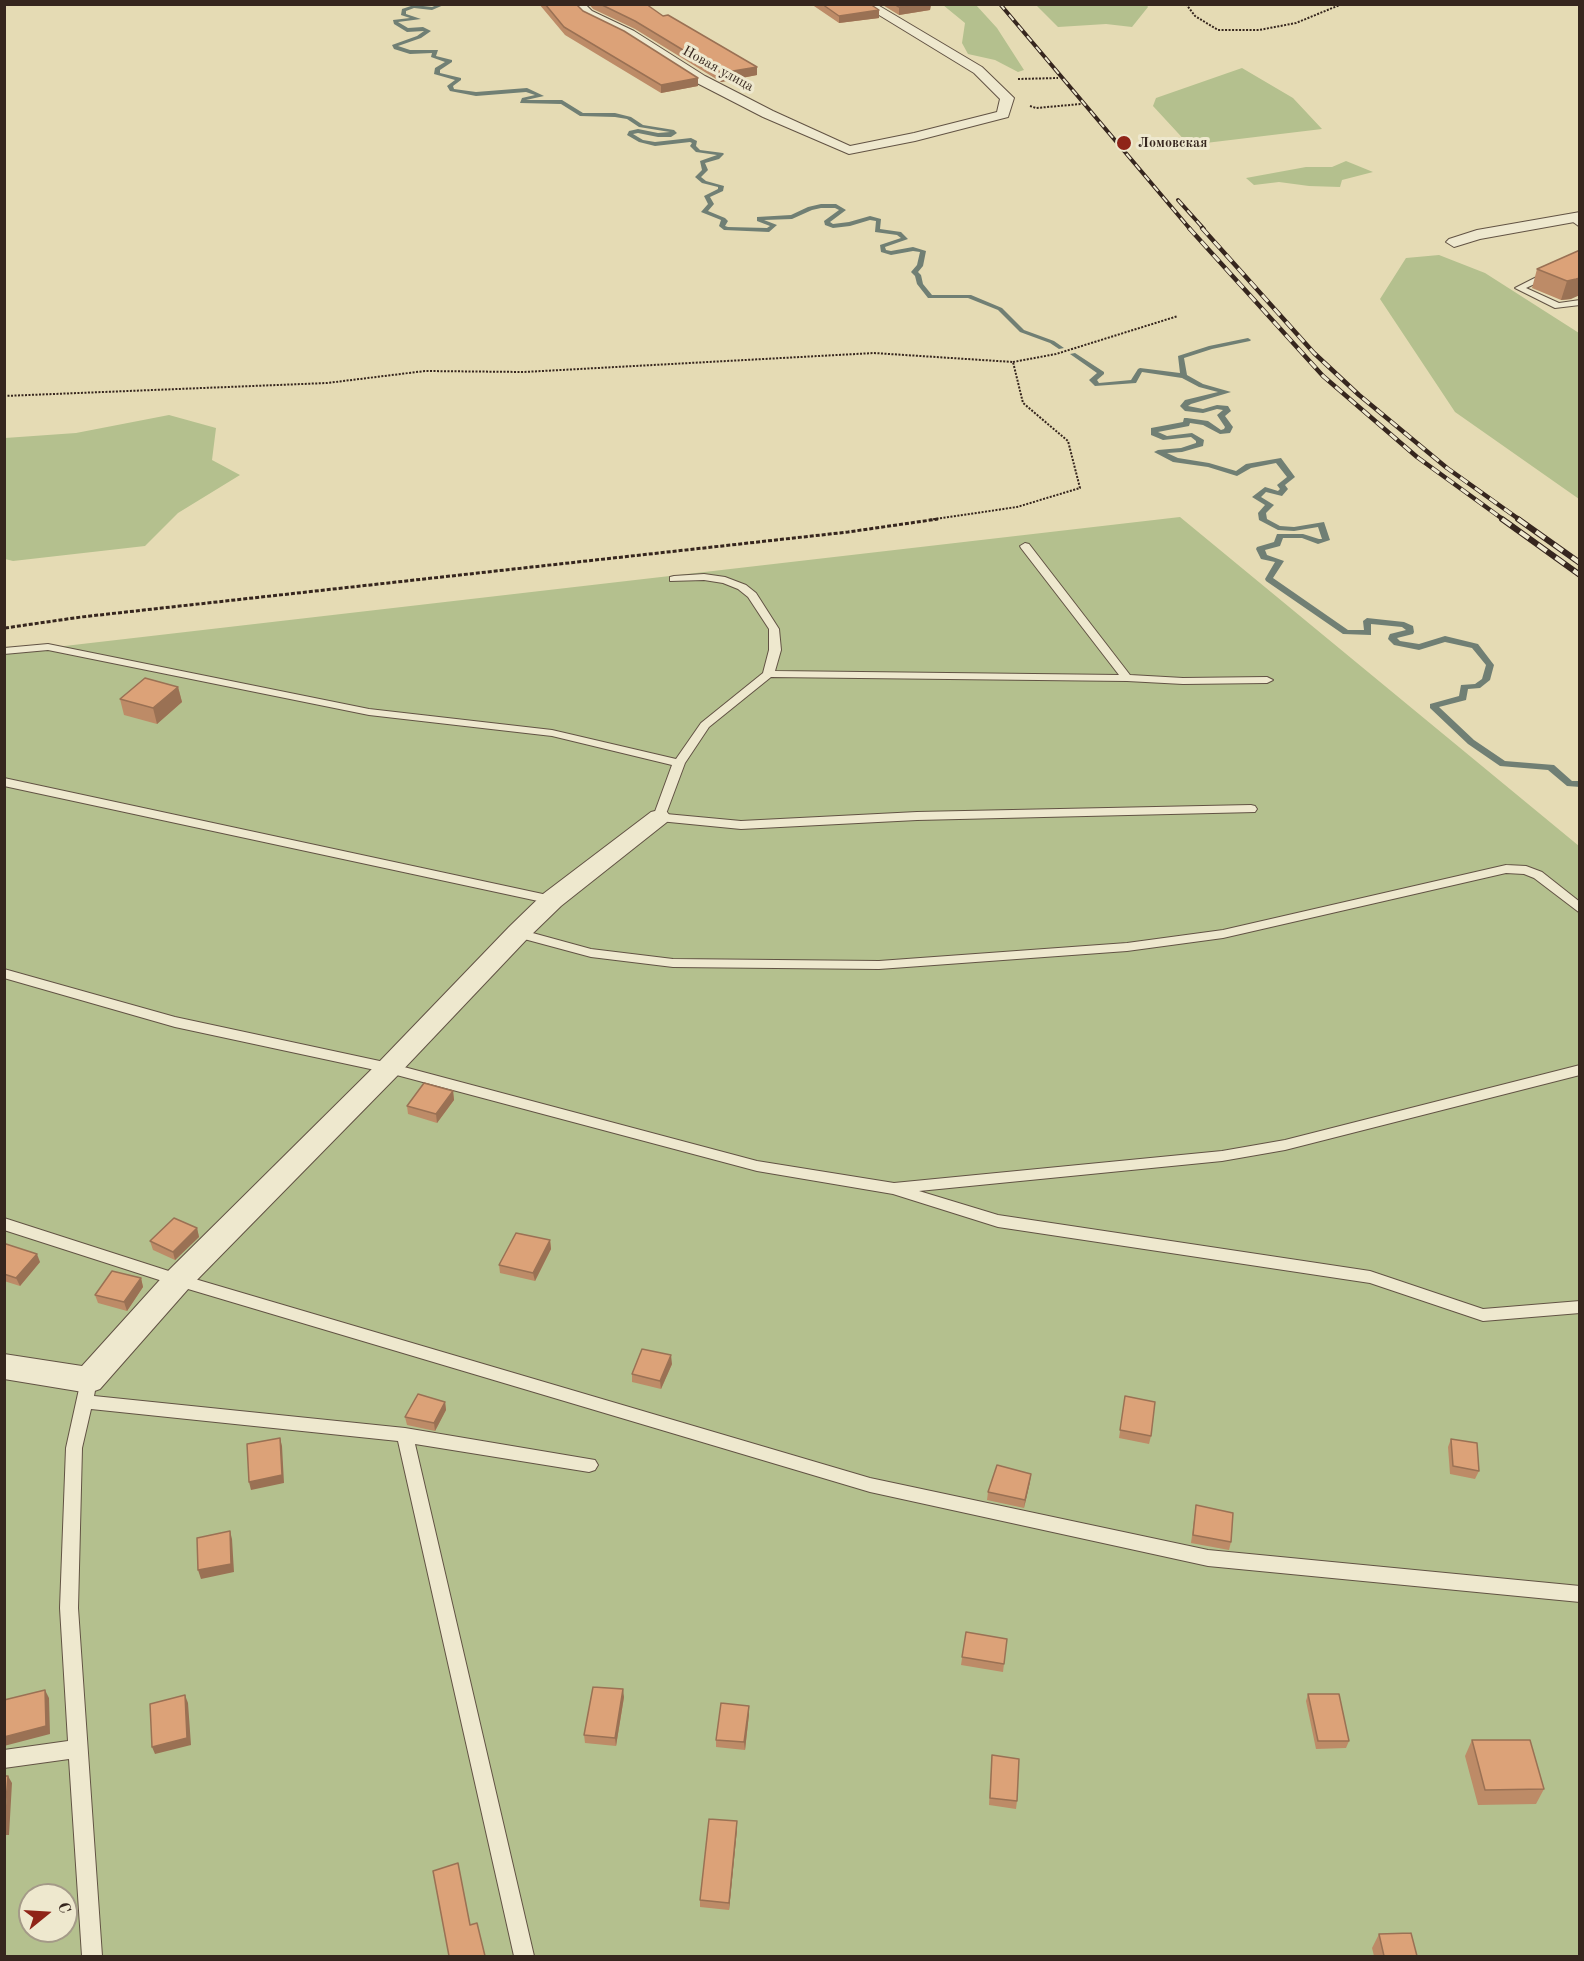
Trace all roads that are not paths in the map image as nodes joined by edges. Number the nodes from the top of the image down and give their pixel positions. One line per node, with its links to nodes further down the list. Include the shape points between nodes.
1 (577, 4): 2 (street, Новая улица, via 700,79 849,150 1003,114 1007,98 978,70)
2 (867, 4)
3 (1577, 220): 4 (street)
4 (1454, 242)
5 (1580, 257): 6 (lane, via 1519,288 1558,306)
6 (1580, 303)
7 (1025, 546): 11 (lane)
8 (674, 579): 10 (lane, via 724,580 752,595 774,629 775,650)
9 (4, 651): 13 (lane, via 48,647 369,712 552,733)
10 (768, 674): 11 (lane); 13 (lane, via 705,725)
11 (1127, 678): 12 (lane)
12 (1267, 680)
13 (679, 763): 16 (lane)
14 (4, 782): 17 (lane)
15 (1251, 809): 16 (lane, via 917,816 741,825)
16 (659, 817): 17 (street)
17 (552, 900): 19 (street)
18 (1580, 909): 19 (lane, via 1538,875 1506,868 1223,934 1128,947 903,963 673,963 591,953)
19 (518, 933): 21 (street)
20 (4, 973): 21 (lane, via 175,1022)
21 (389, 1068): 23 (lane, via 757,1167); 25 (street)
22 (1580, 1070): 23 (lane, via 1285,1145 1222,1156)
23 (893, 1188): 26 (lane, via 998,1221 1370,1277 1484,1315)
24 (4, 1224): 25 (lane)
25 (178, 1280): 28 (street); 31 (lane, via 870,1485 1208,1558)
26 (1580, 1307)
27 (4, 1366): 28 (street)
28 (87, 1391): 29 (lane); 32 (lane, via 74,1448 69,1608)
29 (405, 1435): 30 (lane); 35 (lane)
30 (589, 1465)
31 (1580, 1594)
32 (78, 1749): 33 (lane); 34 (lane)
33 (4, 1759)
34 (92, 1956)
35 (524, 1956)

